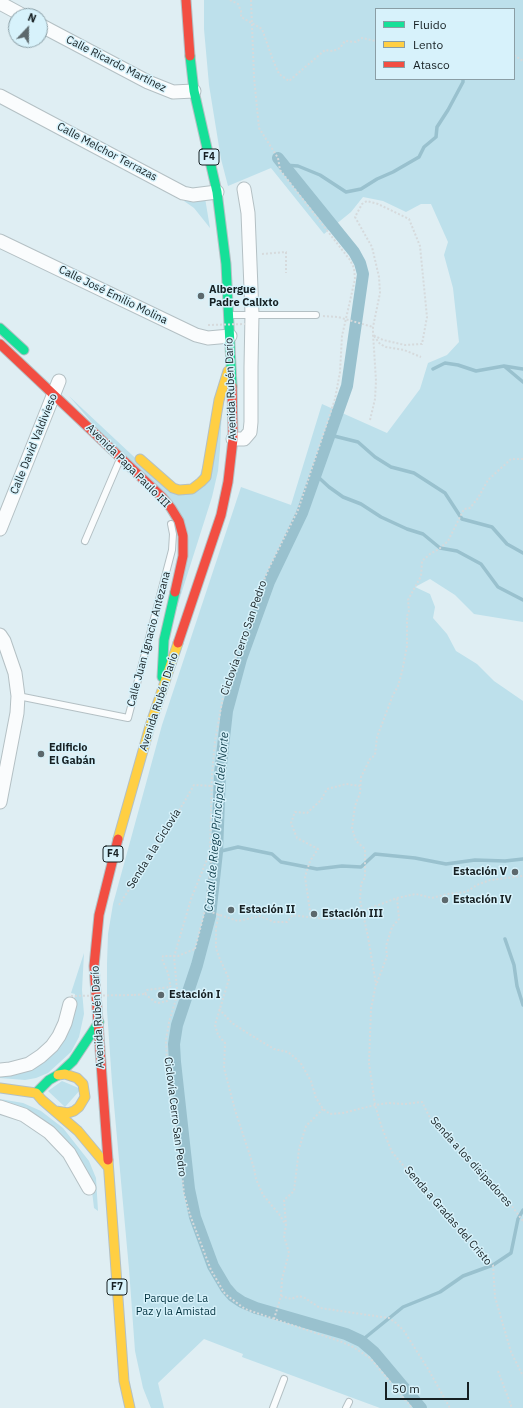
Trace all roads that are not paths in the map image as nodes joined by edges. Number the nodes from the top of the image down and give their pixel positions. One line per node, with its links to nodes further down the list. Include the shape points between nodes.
1 (186, 0): 5 (main road, Avenida Rubén Darío / F4)
2 (0, 3): 3 (street)
3 (9, 8)
4 (48, 29): 5 (street, Calle Ricardo Martínez, via 148,82 172,92)
5 (194, 91): 8 (main road, Avenida Rubén Darío / F4)
6 (0, 96): 8 (street, Calle Melchor Terrazas, via 183,193 193,195)
7 (244, 189): 10 (street, via 248,212)
8 (217, 192): 11 (main road, Avenida Rubén Darío / F4)
9 (0, 241): 16 (street, Calle José Emilio Molina, via 196,335 208,338)
10 (249, 256): 11 (street); 14 (street)
11 (226, 264): 12 (main road, Avenida Rubén Darío / F4)
12 (229, 315): 14 (lane); 16 (main road, Avenida Rubén Darío / F4)
13 (316, 315): 14 (lane)
14 (249, 319): 21 (street, via 250,432 244,439)
15 (0, 328): 18 (main road)
16 (230, 336): 19 (main road, Avenida Rubén Darío / F4)
17 (0, 344): 20 (main road, Avenida Papa Paulo III)
18 (30, 355)
19 (231, 360): 21 (main road, Avenida Rubén Darío / F4); 22 (main road, Avenida Papa Paulo III, via 219,400 206,476 202,482 192,489 173,488)
20 (58, 385): 23 (main road, Avenida Papa Paulo III); 25 (street, Calle David Valdivieso)
21 (233, 439): 28 (main road, Avenida Rubén Darío / F4, via 221,515)
22 (133, 452)
23 (121, 457): 24 (main road, Avenida Papa Paulo III); 26 (lane)
24 (162, 497): 28 (main road, Avenida Papa Paulo III, via 179,520 184,542 164,640); 29 (lane, Calle Juan Ignacio Antezana, via 168,510 173,534 172,550 128,718)
25 (0, 529)
26 (85, 541)
27 (0, 635): 29 (street, via 15,672)
28 (161, 692): 32 (main road, Avenida Rubén Darío / F4, via 112,859 99,915 94,966)
29 (18, 696): 30 (street)
30 (0, 802)
31 (71, 1000): 34 (street, via 65,1023 52,1046 29,1064 10,1070)
32 (99, 1022): 33 (main road, Avenida Rubén Darío / F4); 35 (main road, via 73,1061)
33 (102, 1069): 38 (main road); 41 (main road, Avenida Rubén Darío / F7)
34 (0, 1070)
35 (58, 1075): 37 (main road); 38 (main road, via 65,1074 77,1078 83,1084)
36 (0, 1088): 37 (main road)
37 (36, 1093): 40 (main road)
38 (85, 1094): 40 (main road, via 79,1108 74,1111); 41 (main road)
39 (0, 1107): 43 (street, via 24,1116 49,1132 69,1153)
40 (56, 1111): 42 (main road, via 78,1131)
41 (104, 1118): 42 (main road, Avenida Rubén Darío / F7)
42 (108, 1167): 45 (main road, Avenida Rubén Darío / F7, via 124,1381)
43 (89, 1188)
44 (284, 1379): 46 (lane)
45 (129, 1407)
46 (274, 1408)

